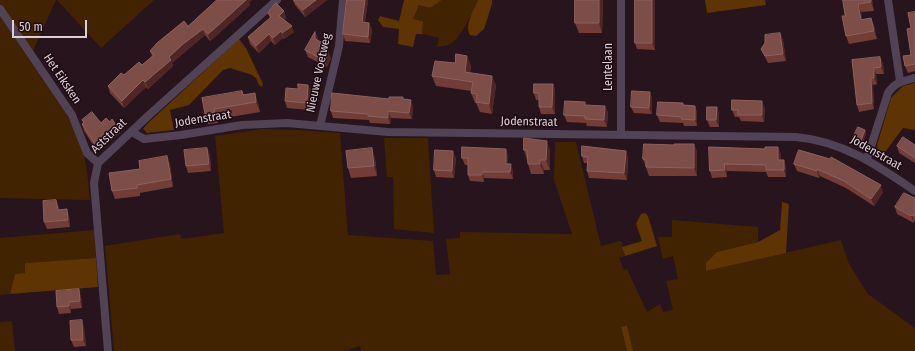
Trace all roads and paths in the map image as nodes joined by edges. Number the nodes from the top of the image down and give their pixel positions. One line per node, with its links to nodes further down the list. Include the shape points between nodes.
1 (277, 0): 9 (street, Aststraat)
2 (344, 0): 8 (street, Nieuwe Voetweg, via 339,46)
3 (621, 0): 10 (street, Lentelaan)
4 (888, 0): 7 (street)
5 (0, 9): 12 (street, Het Eiksken, via 72,115 87,153)
6 (915, 78): 7 (street)
7 (900, 81): 11 (street, via 888,93)
8 (320, 126): 9 (street, Jodenstraat, via 287,123 242,125 144,139); 10 (street, Jodenstraat, via 388,132)
9 (132, 132): 12 (street, Aststraat)
10 (621, 135): 11 (street, Jodenstraat, via 813,138 835,144)
11 (867, 158): 13 (street, Jodenstraat)
12 (98, 163): 14 (street, Aststraat, via 94,183)
13 (915, 190)
14 (108, 351)

